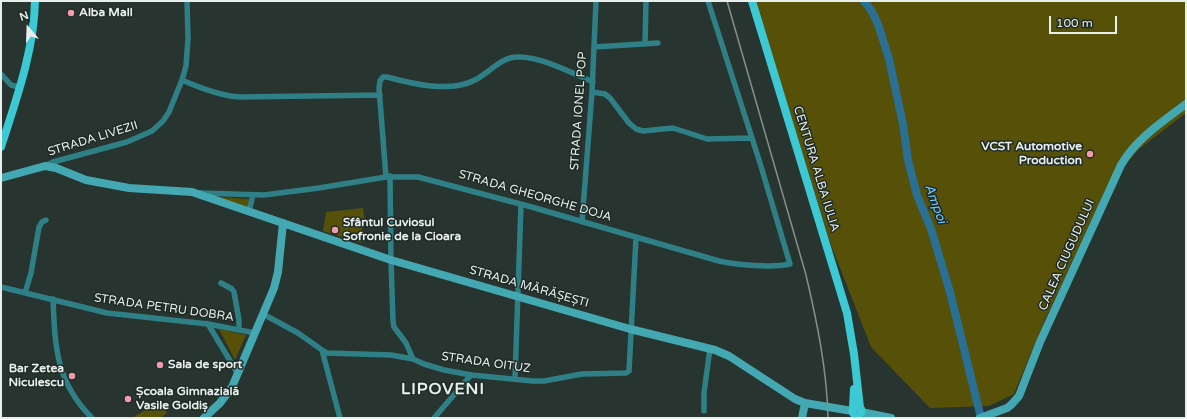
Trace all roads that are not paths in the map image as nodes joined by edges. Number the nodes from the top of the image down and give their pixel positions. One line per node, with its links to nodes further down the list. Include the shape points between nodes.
1 (30, 1): 14 (main road, via 29,21)
2 (35, 1): 14 (main road, via 31,41)
3 (187, 1): 12 (street, STRADA LIVEZII, via 188,53)
4 (596, 1): 10 (street, STRADA IONEL POP)
5 (646, 1): 9 (street)
6 (708, 1): 19 (street, STRADA GHEORGHE DOJA)
7 (752, 1): 51 (main road, CENTURA ALBA IULIA, via 847,313 853,344)
8 (658, 43): 9 (street)
9 (645, 44): 10 (street)
10 (594, 47): 13 (street, STRADA IONEL POP)
11 (1, 74): 14 (street, via 11,85)
12 (182, 80): 16 (street, via 240,97); 21 (street, STRADA LIVEZII, via 169,112 152,131 126,142)
13 (593, 82): 15 (street, STRADA IONEL POP); 16 (street, via 538,60 517,57 505,60 475,80 462,85 418,84 383,77 380,82)
14 (17, 87): 18 (main road); 20 (main road)
15 (592, 92): 19 (street, via 605,94 610,98 636,129 643,131 673,128 707,139); 29 (street, STRADA IONEL POP)
16 (380, 95): 22 (street)
17 (1186, 104): 58 (street, CALEA CIUGUDULUI, via 1138,142 1120,165 1040,342 1019,396 1011,405)
18 (1, 132)
19 (752, 138): 31 (street, STRADA GHEORGHE DOJA, via 790,264 776,266 728,263)
20 (1, 147)
21 (45, 166): 23 (street); 24 (street, STRADA GHEORGHE DOJA, via 86,180 115,186)
22 (388, 176): 25 (street, STRADA GHEORGHE DOJA, via 319,188); 26 (street, STRADA GHEORGHE DOJA, via 426,178); 32 (street)
23 (1, 178)
24 (192, 192): 25 (street, STRADA GHEORGHE DOJA); 27 (street, STRADA MĂRĂȘEȘTI)
25 (253, 195): 27 (street)
26 (521, 204): 29 (street, STRADA GHEORGHE DOJA); 36 (street)
27 (249, 211): 30 (street, STRADA MĂRĂȘEȘTI)
28 (46, 220): 35 (street, via 39,227)
29 (582, 222): 31 (street, STRADA GHEORGHE DOJA)
30 (283, 223): 32 (street, STRADA MĂRĂȘEȘTI); 38 (street, via 276,282)
31 (636, 238): 40 (street)
32 (391, 260): 36 (street, STRADA MĂRĂȘEȘTI); 45 (street, via 394,327 406,343)
33 (221, 282): 41 (street, via 234,292)
34 (1, 287): 35 (street, STRADA PETRU DOBRA)
35 (25, 293): 37 (street, STRADA PETRU DOBRA)
36 (519, 296): 40 (street, STRADA MĂRĂȘEȘTI); 48 (street)
37 (52, 299): 39 (street, STRADA PETRU DOBRA, via 118,315); 52 (street, via 56,347 61,370 71,392)
38 (263, 314): 42 (street); 44 (street, via 298,333)
39 (208, 324): 41 (street, STRADA PETRU DOBRA); 46 (street)
40 (630, 329): 43 (street, STRADA MĂRĂȘEȘTI); 48 (street, STRADA OITUZ, via 629,371 626,374 582,374 544,381)
41 (239, 330): 42 (street, STRADA PETRU DOBRA)
42 (255, 333): 46 (street)
43 (710, 348): 49 (street, STRADA MĂRĂȘEȘTI, via 729,356 788,395); 50 (street)
44 (322, 350): 45 (street, STRADA OITUZ); 54 (street)
45 (413, 359): 47 (street, STRADA OITUZ, via 444,370)
46 (238, 374): 53 (street, via 225,397)
47 (471, 375): 48 (street, STRADA OITUZ); 55 (street)
48 (515, 379)
49 (805, 403): 51 (street, STRADA MĂRĂȘEȘTI); 56 (street)
50 (704, 411)
51 (857, 413): 57 (street)
52 (92, 418)
53 (204, 418)
54 (340, 418)
55 (434, 418)
56 (802, 418)
57 (891, 418)
58 (980, 418)

